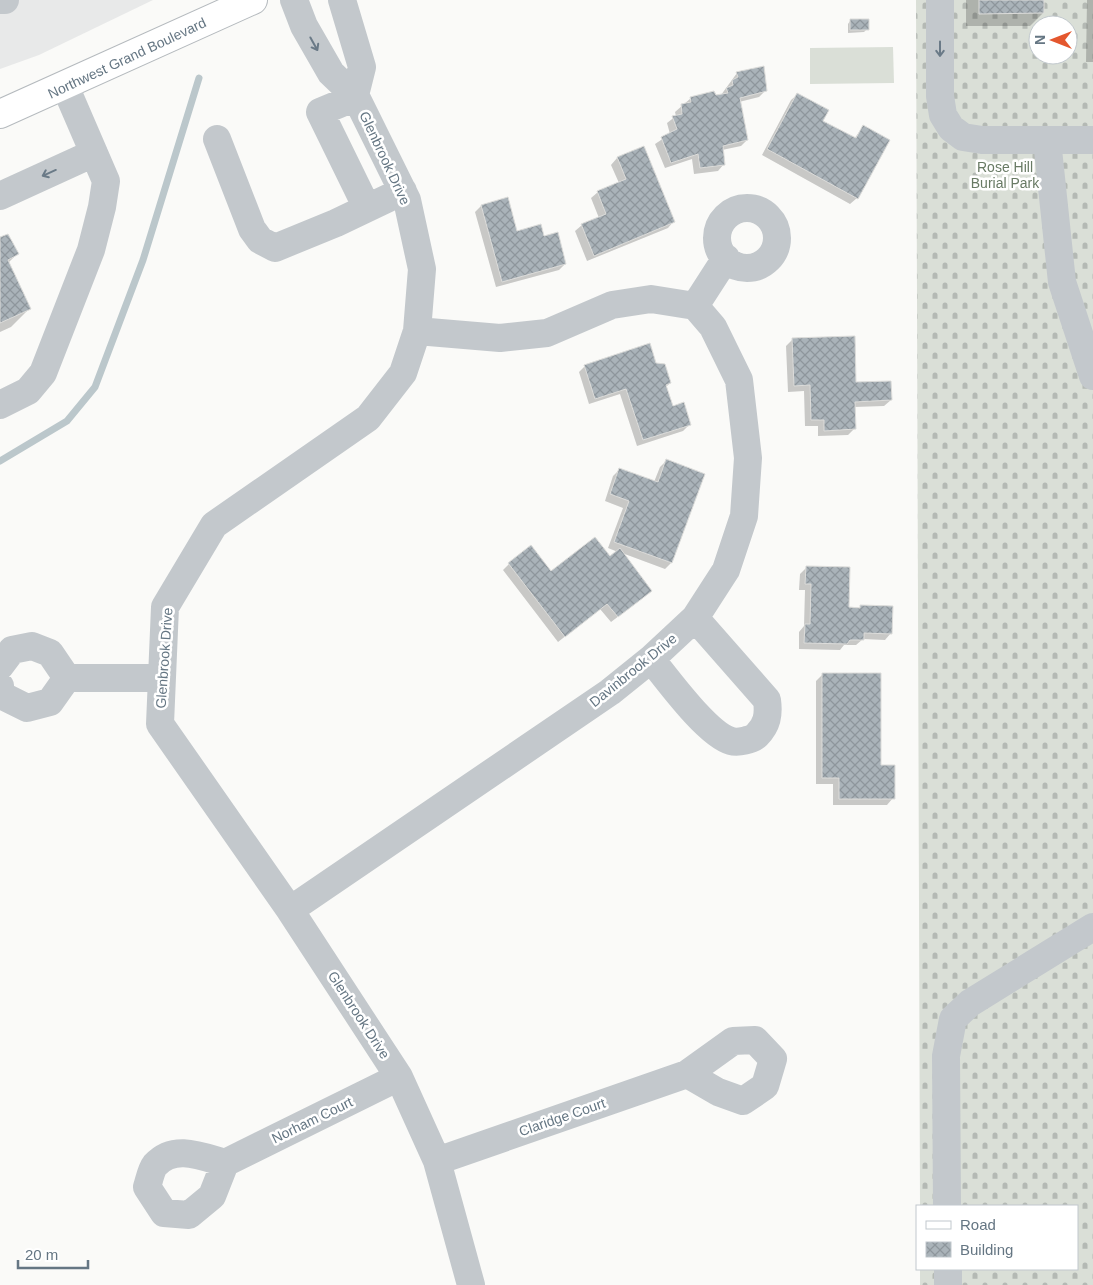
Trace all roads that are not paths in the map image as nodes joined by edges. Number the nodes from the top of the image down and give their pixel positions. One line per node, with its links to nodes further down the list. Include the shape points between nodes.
1 (0, 0): 2 (street)
2 (5, 0)
3 (252, 0): 7 (main road, Northwest Grand Boulevard)
4 (294, 0): 8 (street, Glenbrook Drive, one-way to 8, via 304,26 330,73)
5 (342, 0): 8 (street, Glenbrook Drive, via 362,66)
6 (940, 0): 11 (street, one-way to 11, via 940,96 942,115 951,128 963,137 982,140)
7 (65, 86): 9 (main road, Northwest Grand Boulevard); 13 (street)
8 (356, 96): 14 (street, Glenbrook Drive); 16 (street, via 320,112)
9 (0, 114)
10 (217, 139): 16 (street, via 252,229 268,246 282,247)
11 (1047, 140): 12 (street); 20 (street, via 1062,282)
12 (1093, 140)
13 (94, 153): 15 (street, one-way to 15); 21 (street, via 106,181 91,250 43,373 28,391)
14 (403, 191): 16 (street); 19 (street, Glenbrook Drive, via 422,269)
15 (0, 196)
16 (367, 208)
17 (726, 258): 18 (street)
18 (694, 306): 19 (street, via 651,299 612,304 547,333 500,338); 22 (street, Davinbrook Drive, via 713,327 739,380 748,458 744,516 726,570)
19 (417, 331): 26 (street, Glenbrook Drive, via 403,373 368,418 214,525 165,606)
20 (1093, 376)
21 (0, 405)
22 (695, 618): 23 (street, Davinbrook Drive); 23 (street, via 767,700 765,728 753,739 733,742 713,731)
23 (651, 659): 28 (street, Davinbrook Drive, via 610,692)
24 (0, 666): 25 (street, via 12,650 32,646 50,653)
25 (67, 678): 26 (street); 27 (street, via 50,702 27,708 1,695)
26 (161, 678): 28 (street, Glenbrook Drive, via 160,724)
27 (0, 686)
28 (290, 910): 31 (street, Glenbrook Drive)
29 (1093, 927): 34 (street, via 970,1003 954,1019 946,1056)
30 (687, 1074): 32 (street, Claridge Court)
31 (400, 1076): 32 (street, Glenbrook Drive); 33 (street, Norham Court)
32 (437, 1161): 36 (street, Glenbrook Drive)
33 (225, 1163)
34 (947, 1205)
35 (948, 1270): 37 (street)
36 (471, 1285)
37 (948, 1285)

